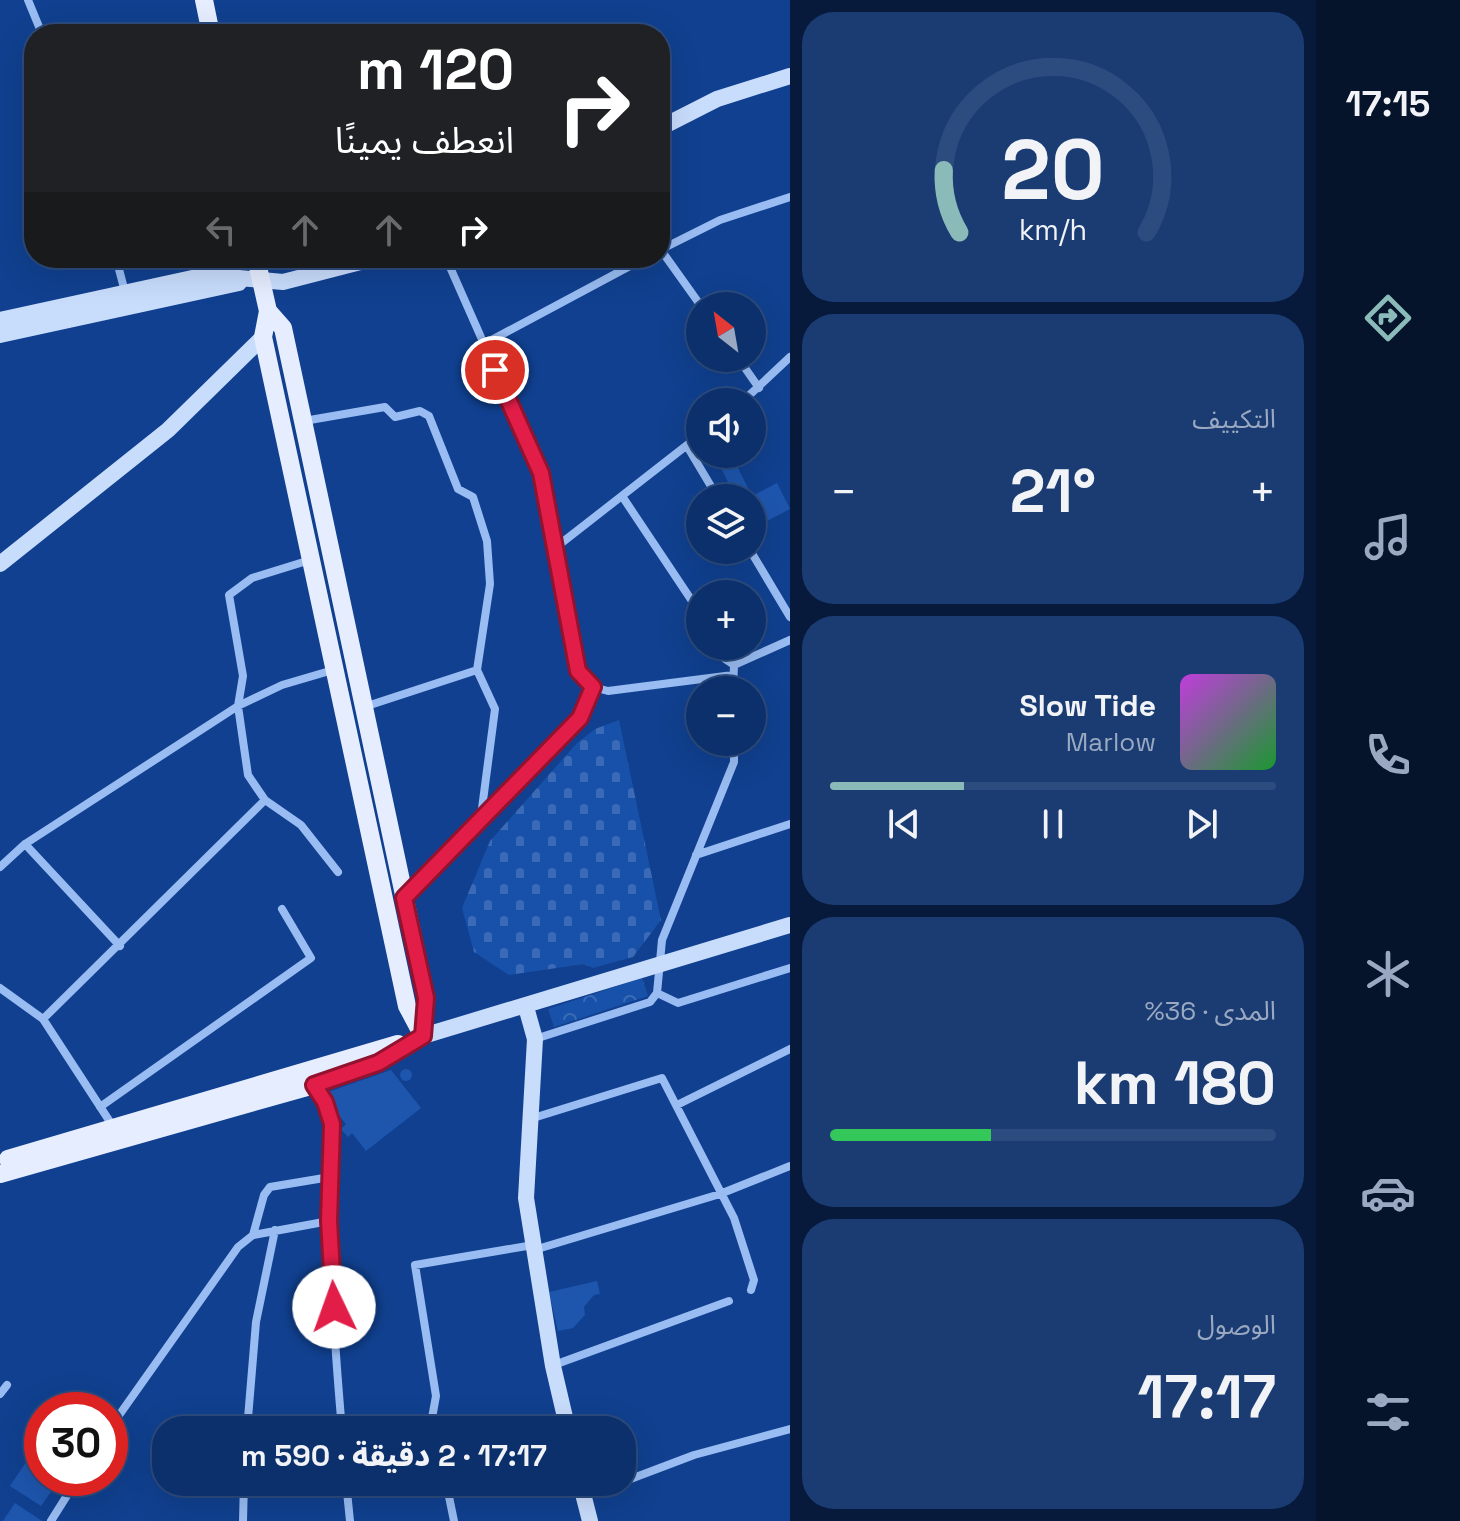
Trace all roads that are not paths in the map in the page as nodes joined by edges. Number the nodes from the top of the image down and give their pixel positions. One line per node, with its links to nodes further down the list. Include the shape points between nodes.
1 (28, 0): 3 (street)
2 (204, 0): 4 (main road)
3 (38, 24)
4 (209, 24)
5 (790, 76): 6 (main road, via 717,99)
6 (670, 123)
7 (790, 197): 8 (street, via 720,220)
8 (670, 245)
9 (670, 264): 17 (street)
10 (119, 268): 16 (street)
11 (258, 268): 15 (main road)
12 (337, 268): 15 (main road, via 283,282)
13 (450, 268): 22 (street)
14 (626, 268): 22 (street)
15 (260, 279): 16 (main road, via 206,275); 18 (main road); 20 (main road)
16 (125, 292): 19 (main road)
17 (691, 292)
18 (268, 311): 21 (main road); 26 (main road, via 283,328)
19 (0, 320)
20 (0, 335)
21 (263, 337): 30 (main road); 31 (main road, via 168,430)
22 (484, 344): 29 (street, via 541,473)
23 (790, 357): 25 (street)
24 (748, 372): 25 (street)
25 (759, 388)
26 (303, 421): 39 (street, via 385,407 395,417 420,411 429,416 458,489 473,497 487,541 490,584); 43 (main road)
27 (686, 447): 28 (street)
28 (622, 496): 29 (street); 33 (street)
29 (555, 548): 41 (street, via 578,671)
30 (310, 560): 38 (main road); 42 (street, via 252,578 229,595 243,676)
31 (0, 564)
32 (758, 564): 34 (street)
33 (686, 592)
34 (790, 617)
35 (790, 640): 37 (street)
36 (726, 660): 37 (street)
37 (734, 665): 40 (street)
38 (333, 670): 42 (street, via 282,685); 62 (main road, via 407,1006)
39 (477, 670): 43 (street); 46 (street, via 495,709)
40 (733, 675): 41 (street, via 608,691)
41 (593, 687): 46 (street, via 580,718)
42 (238, 706): 45 (street, via 248,775); 48 (street)
43 (364, 707): 52 (main road)
44 (734, 756): 49 (street)
45 (265, 800): 51 (street, via 301,825); 55 (street)
46 (481, 816): 52 (street)
47 (790, 824): 49 (street)
48 (25, 844): 50 (street); 55 (street)
49 (696, 855): 56 (street, via 662,940)
50 (0, 867)
51 (338, 872)
52 (404, 898): 62 (main road, via 426,998)
53 (282, 909): 67 (street, via 311,958)
54 (790, 925): 56 (main road)
55 (120, 946): 61 (street)
56 (660, 964): 59 (street); 60 (main road)
57 (790, 968): 59 (street, via 678,1003)
58 (0, 988): 61 (street)
59 (657, 993): 63 (street, via 650,1002)
60 (526, 1007): 62 (main road); 63 (main road)
61 (43, 1019): 67 (street)
62 (423, 1036): 65 (main road, via 378,1063)
63 (535, 1039): 68 (main road)
64 (790, 1049): 66 (street)
65 (312, 1078): 69 (main road); 72 (main road); 73 (street, via 332,1124)
66 (677, 1105): 68 (street, via 662,1078); 74 (street)
67 (100, 1107): 69 (street)
68 (530, 1119): 78 (main road, via 526,1198)
69 (114, 1128): 70 (main road)
70 (0, 1162)
71 (790, 1166): 74 (street)
72 (0, 1174)
73 (330, 1177): 75 (street); 77 (street, via 270,1187)
74 (720, 1194): 78 (street); 79 (street, via 734,1218 754,1280)
75 (329, 1221): 76 (street); 86 (street)
76 (275, 1230): 77 (street); 85 (street, via 256,1322)
77 (253, 1235): 84 (street, via 238,1247)
78 (534, 1248): 81 (main road); 87 (street, via 415,1265)
79 (751, 1290)
80 (729, 1301): 81 (street)
81 (553, 1366): 88 (main road)
82 (7, 1385): 83 (street)
83 (0, 1394)
84 (128, 1403)
85 (248, 1416)
86 (341, 1416)
87 (435, 1416)
88 (565, 1416)
89 (790, 1429): 90 (street)
90 (636, 1473)
91 (67, 1496): 96 (street)
92 (244, 1496): 97 (street)
93 (347, 1496): 98 (street)
94 (449, 1496): 99 (street)
95 (584, 1496): 100 (main road)
96 (51, 1521)
97 (243, 1521)
98 (350, 1521)
99 (454, 1521)
100 (590, 1521)

